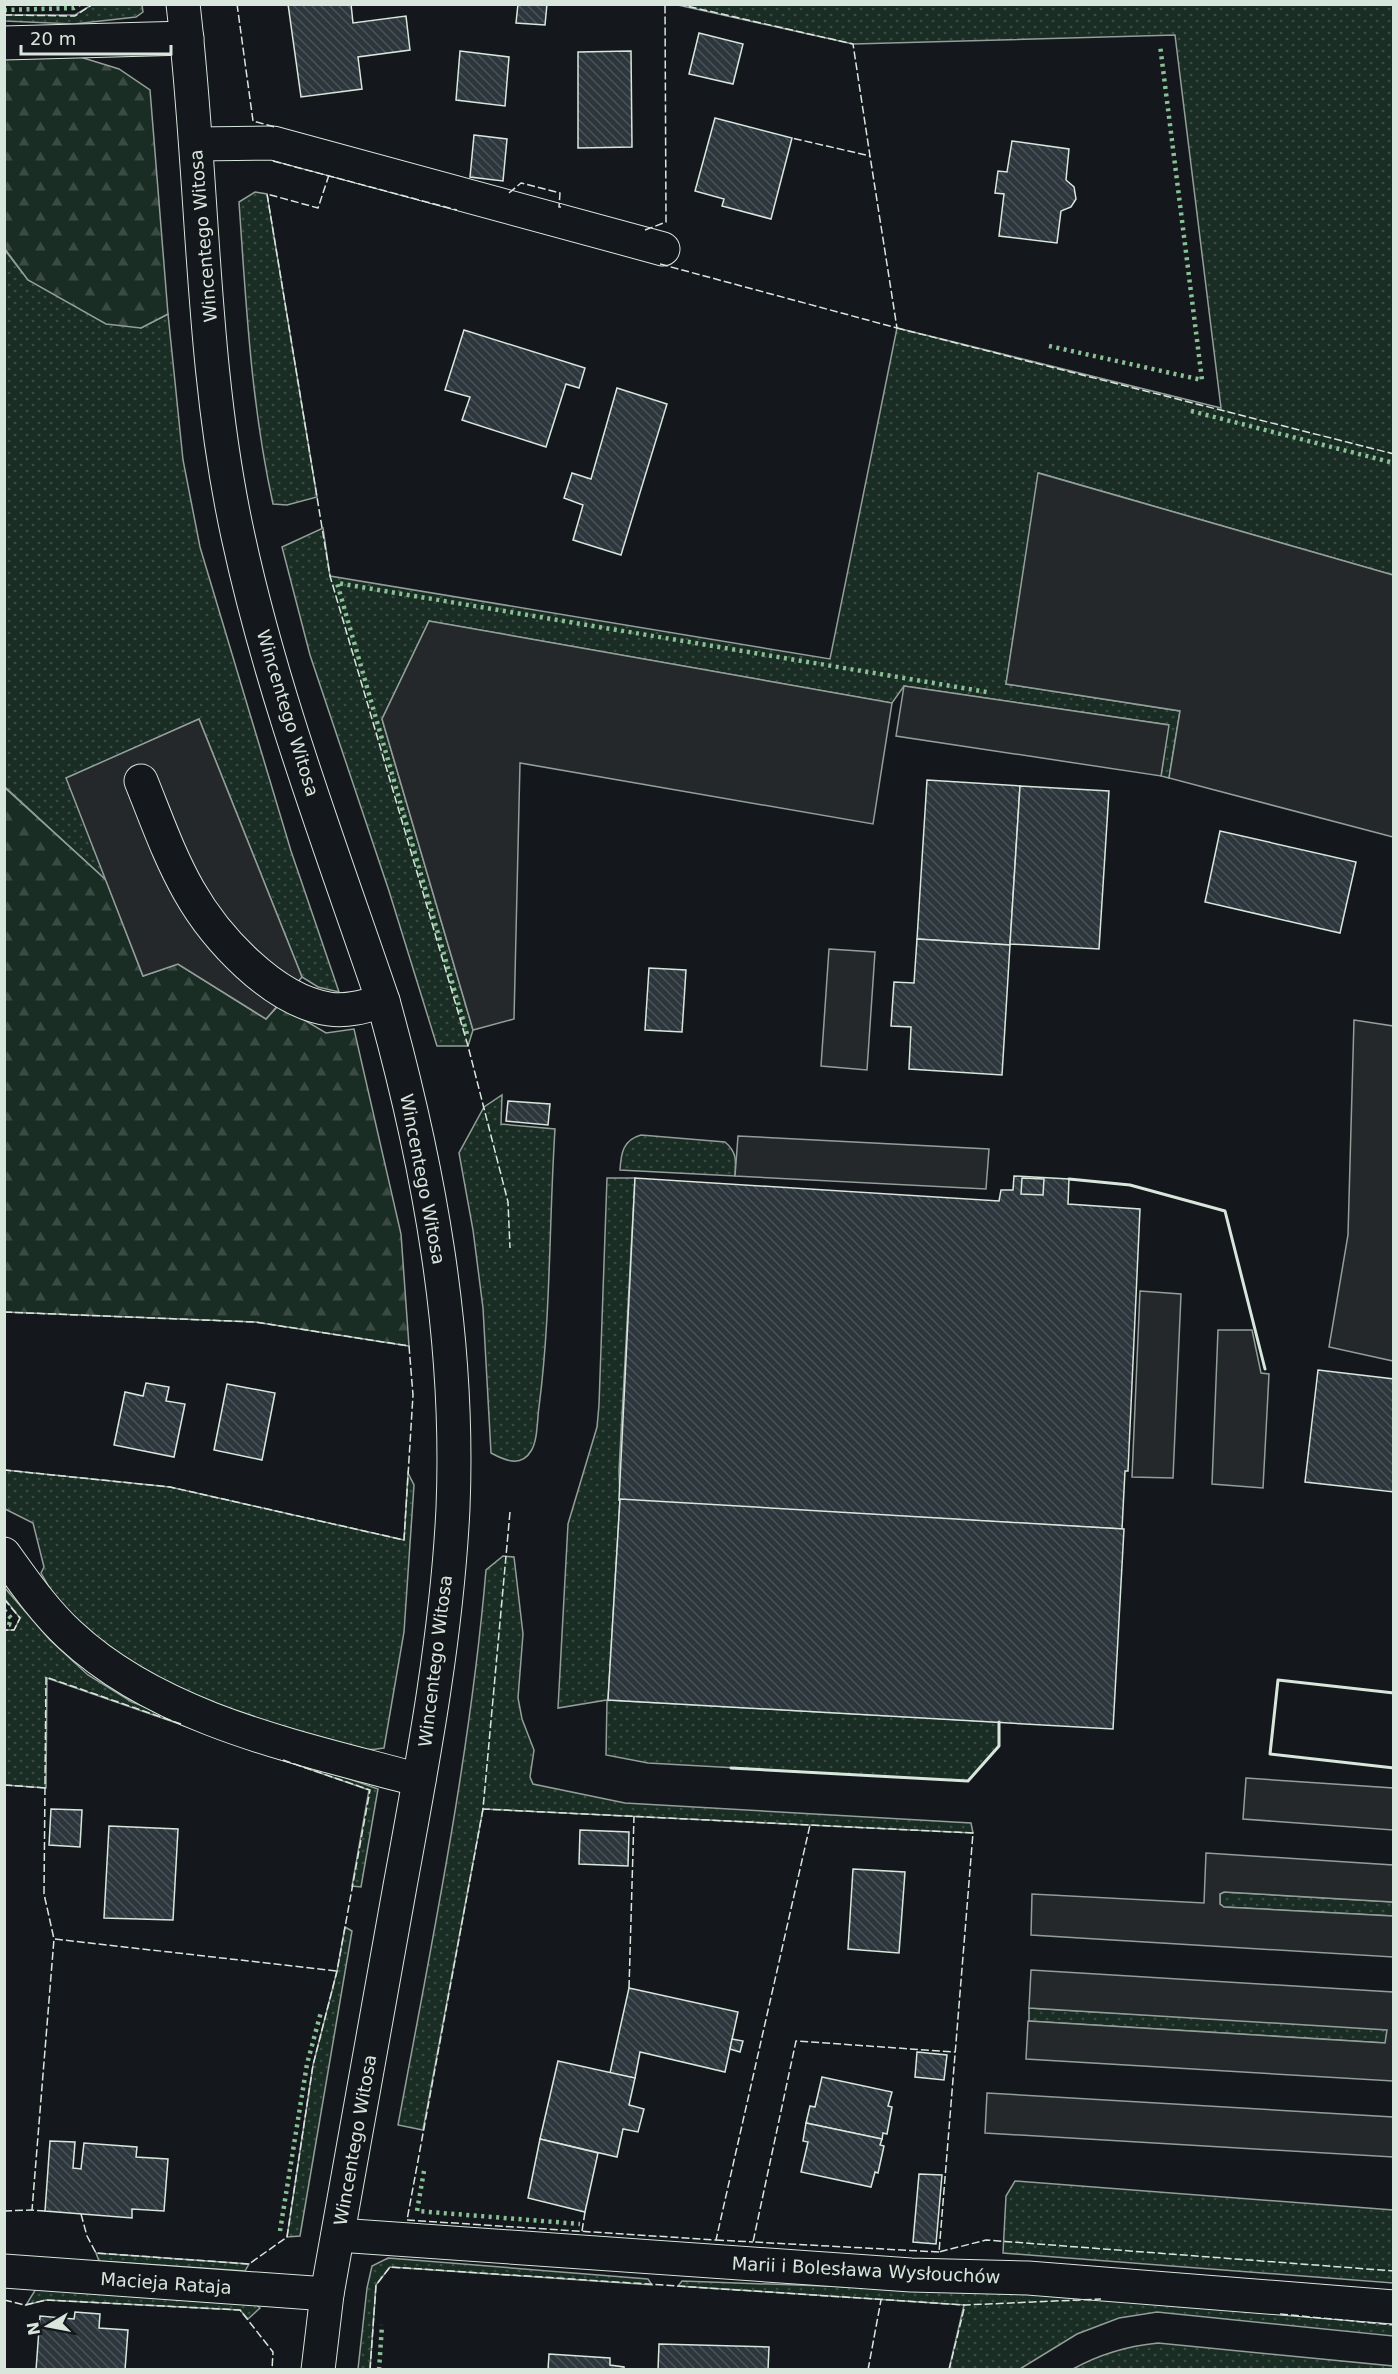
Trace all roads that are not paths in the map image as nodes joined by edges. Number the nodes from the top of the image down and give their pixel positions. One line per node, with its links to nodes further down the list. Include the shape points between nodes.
1 (183, 4): 2 (street, Wincentego Witosa)
2 (187, 38): 3 (street); 4 (street, Wincentego Witosa)
3 (4, 43)
4 (196, 144): 5 (street, via 273,143); 7 (street, Wincentego Witosa, via 215,378 238,534 290,724)
5 (663, 249)
6 (141, 781): 7 (street, via 190,892 249,967 305,1002 329,1009 354,1009)
7 (383, 1001): 9 (street, Wincentego Witosa, via 422,1155 447,1310 450,1372 453,1509)
8 (4, 1554): 9 (street, via 69,1635 96,1657 185,1708 313,1752)
9 (419, 1780): 10 (street, Wincentego Witosa)
10 (338, 2235): 12 (street, Wincentego Witosa); 13 (street, Marii i Bolesława Wysłouchów, via 910,2275 1028,2278)
11 (4, 2271): 12 (street, Macieja Rataja)
12 (327, 2294): 14 (street, Wincentego Witosa)
13 (1394, 2307)
14 (318, 2370)

